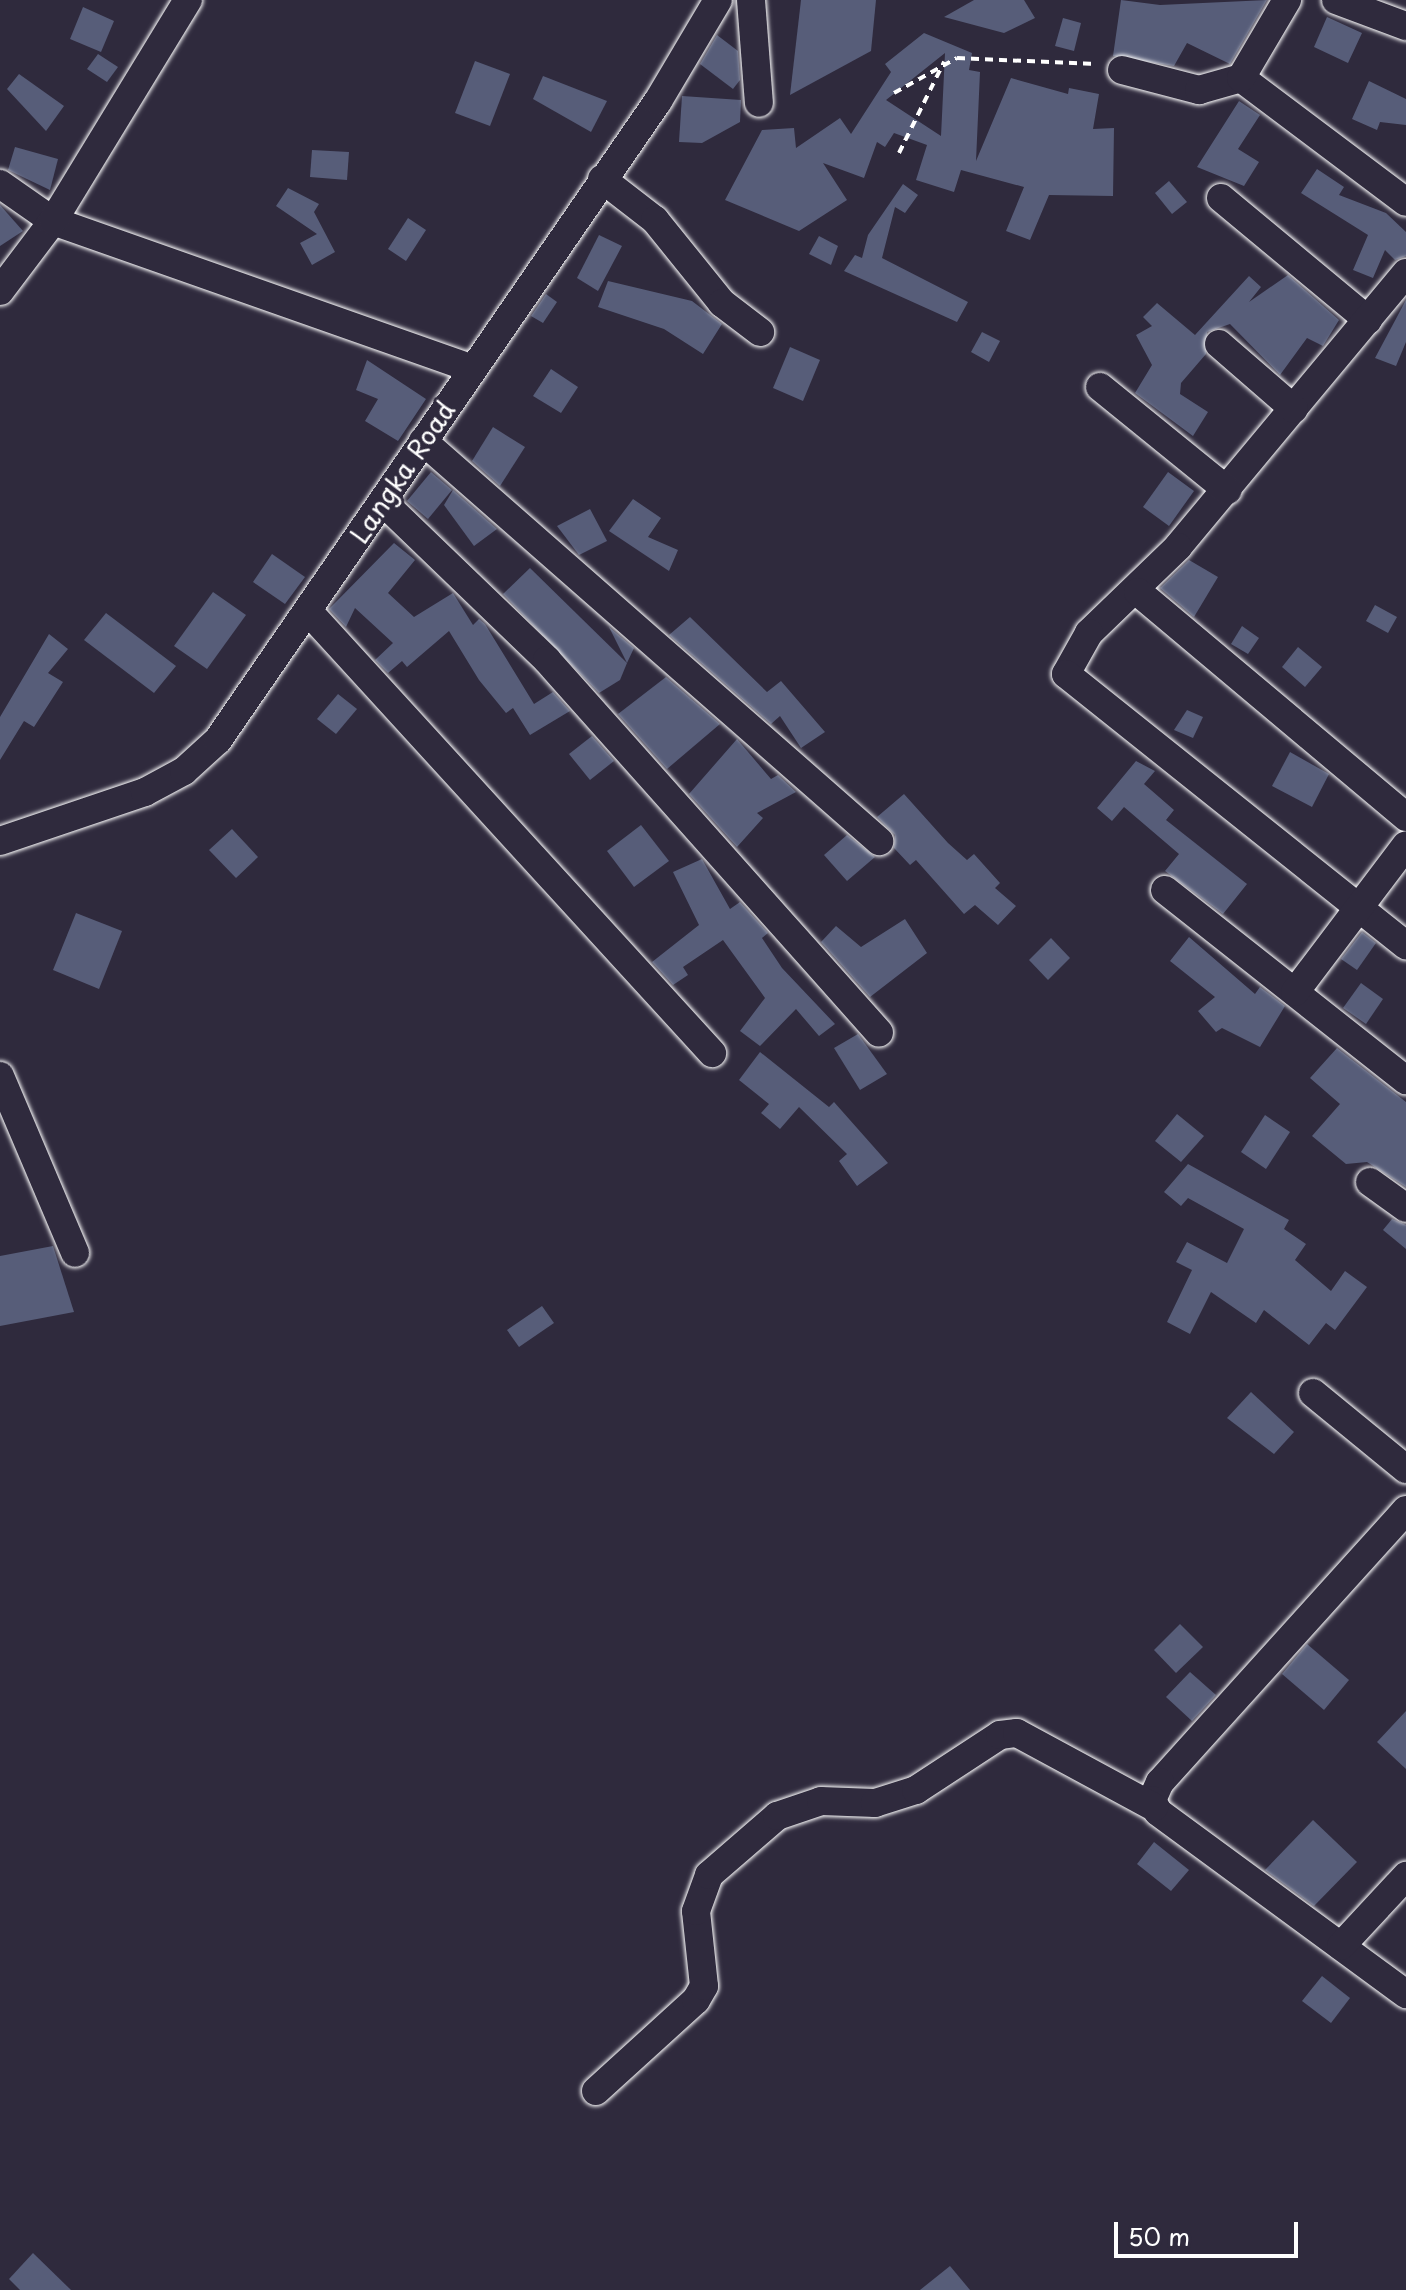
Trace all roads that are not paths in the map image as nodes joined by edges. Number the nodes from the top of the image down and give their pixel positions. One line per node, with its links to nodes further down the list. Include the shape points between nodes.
1 (188, 0): 14 (street)
2 (718, 0): 10 (street, Langka Road)
3 (751, 0): 9 (street)
4 (1287, 0): 8 (street)
5 (1336, 0): 6 (street)
6 (1406, 26)
7 (1122, 70): 8 (street, via 1199,90)
8 (1241, 78): 13 (street)
9 (759, 103)
10 (602, 179): 18 (street, via 655,220 722,303); 20 (street, Langka Road)
11 (0, 184): 14 (street)
12 (1221, 198): 17 (street)
13 (1406, 202)
14 (53, 221): 16 (street); 20 (street)
15 (1406, 273): 17 (street)
16 (0, 291)
17 (1368, 320): 22 (street)
18 (760, 332)
19 (1219, 344): 22 (street)
20 (471, 368): 23 (street, Langka Road)
21 (1100, 387): 24 (street)
22 (1294, 409): 24 (street)
23 (423, 441): 25 (street, Langka Road); 30 (street)
24 (1227, 490): 26 (street)
25 (383, 502): 27 (street, Langka Road); 36 (street, via 547,660)
26 (1138, 592): 28 (street); 33 (street, via 1089,633 1067,666 1070,682)
27 (308, 611): 29 (street, Langka Road, via 218,740 184,771 145,792); 37 (street)
28 (1406, 817)
29 (0, 841)
30 (879, 841)
31 (1406, 845): 33 (street)
32 (1165, 890): 35 (street)
33 (1361, 908): 34 (street); 35 (street)
34 (1406, 945)
35 (1295, 992): 39 (street)
36 (879, 1032)
37 (712, 1053)
38 (0, 1076): 42 (street)
39 (1406, 1080)
40 (1370, 1182): 41 (street)
41 (1406, 1208)
42 (75, 1253)
43 (1313, 1393): 44 (street)
44 (1406, 1469)
45 (1406, 1510): 46 (street, via 1160,1782)
46 (1154, 1807): 48 (street); 50 (street, via 1017,1733 1000,1735 916,1790 875,1803 821,1801 777,1816 709,1875 696,1911 704,1986 696,2000)
47 (1406, 1876): 48 (street)
48 (1341, 1946): 49 (street)
49 (1406, 1994)
50 (596, 2091)

